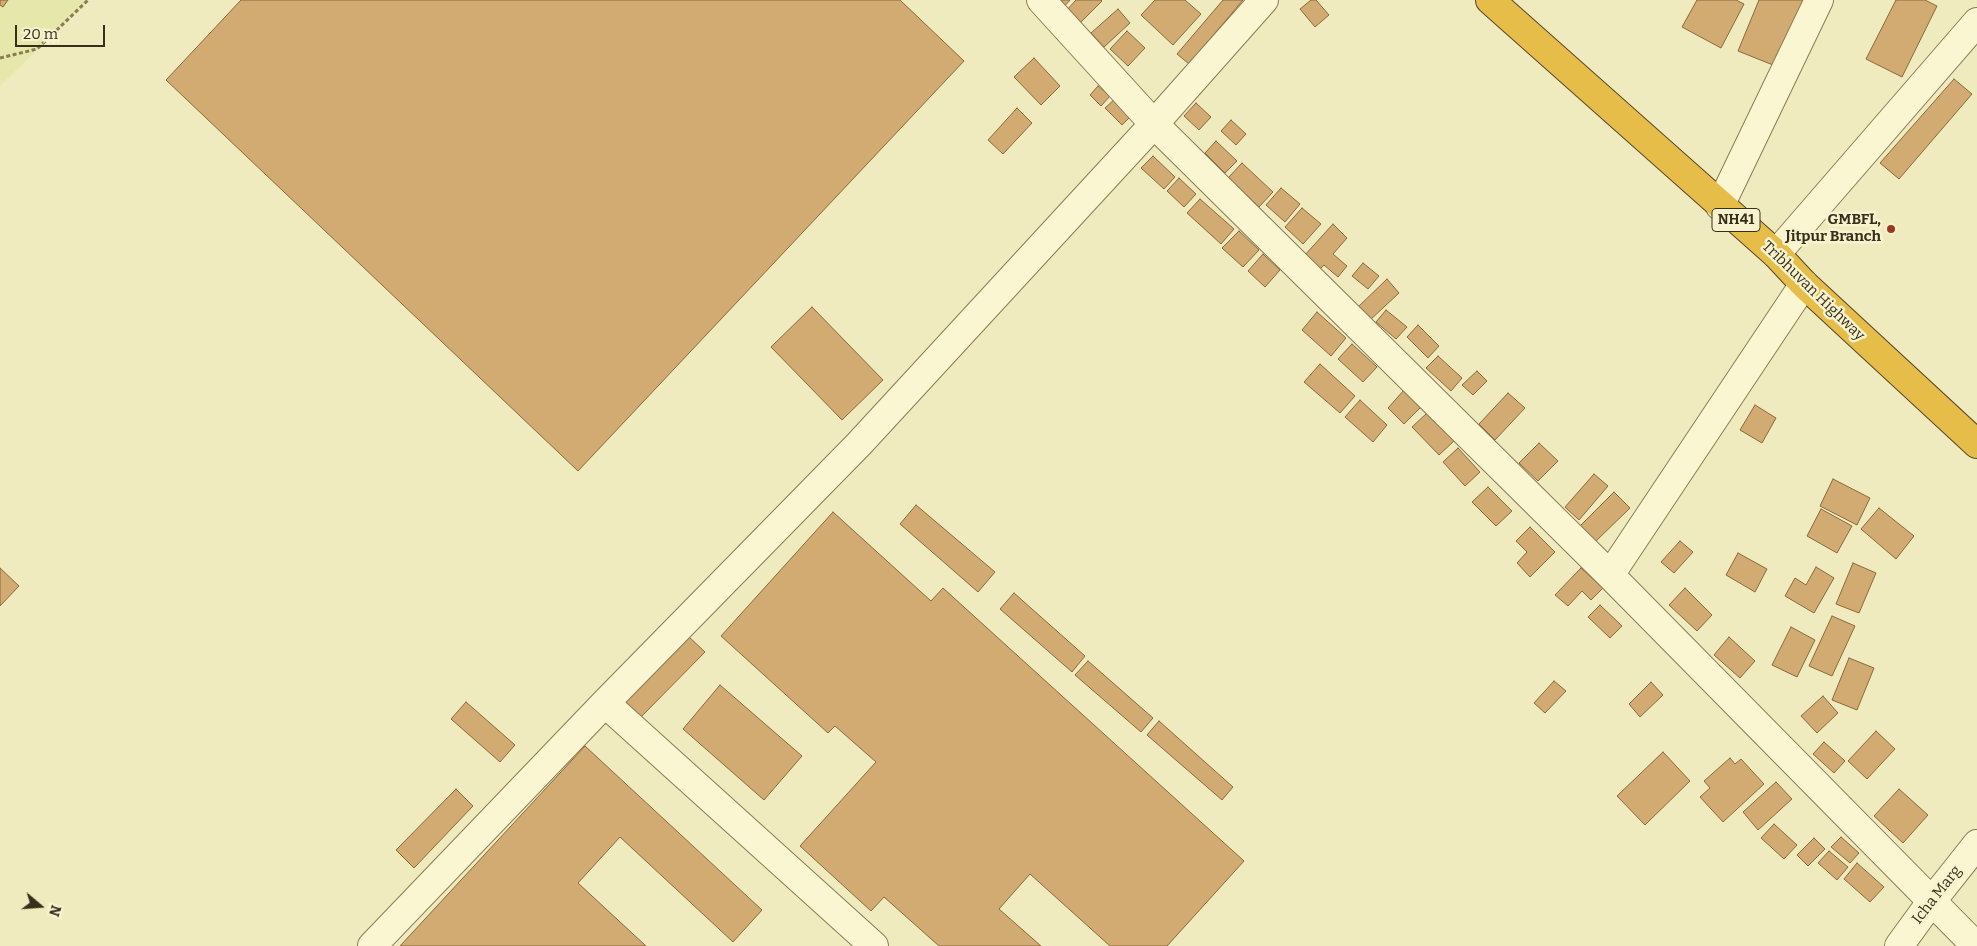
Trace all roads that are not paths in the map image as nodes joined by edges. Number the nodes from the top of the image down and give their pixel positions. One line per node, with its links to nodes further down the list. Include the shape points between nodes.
1 (1041, 0): 6 (street)
2 (1264, 0): 6 (street)
3 (1490, 0): 7 (highway, Tribhuvan Highway / NH41)
4 (1818, 0): 7 (street)
5 (1977, 22): 8 (street)
6 (1154, 124): 11 (street); 12 (street, via 859,444)
7 (1720, 206): 8 (highway, Tribhuvan Highway / NH41)
8 (1776, 254): 9 (highway, Tribhuvan Highway / NH41)
9 (1804, 284): 10 (highway, Tribhuvan Highway / NH41); 11 (street)
10 (1977, 444)
11 (1610, 575): 14 (street)
12 (605, 703): 15 (street); 16 (street)
13 (1977, 844): 14 (street, Icha Marg)
14 (1931, 902): 17 (street, Icha Marg); 18 (street)
15 (372, 946)
16 (874, 946)
17 (1899, 946)
18 (1976, 946)

